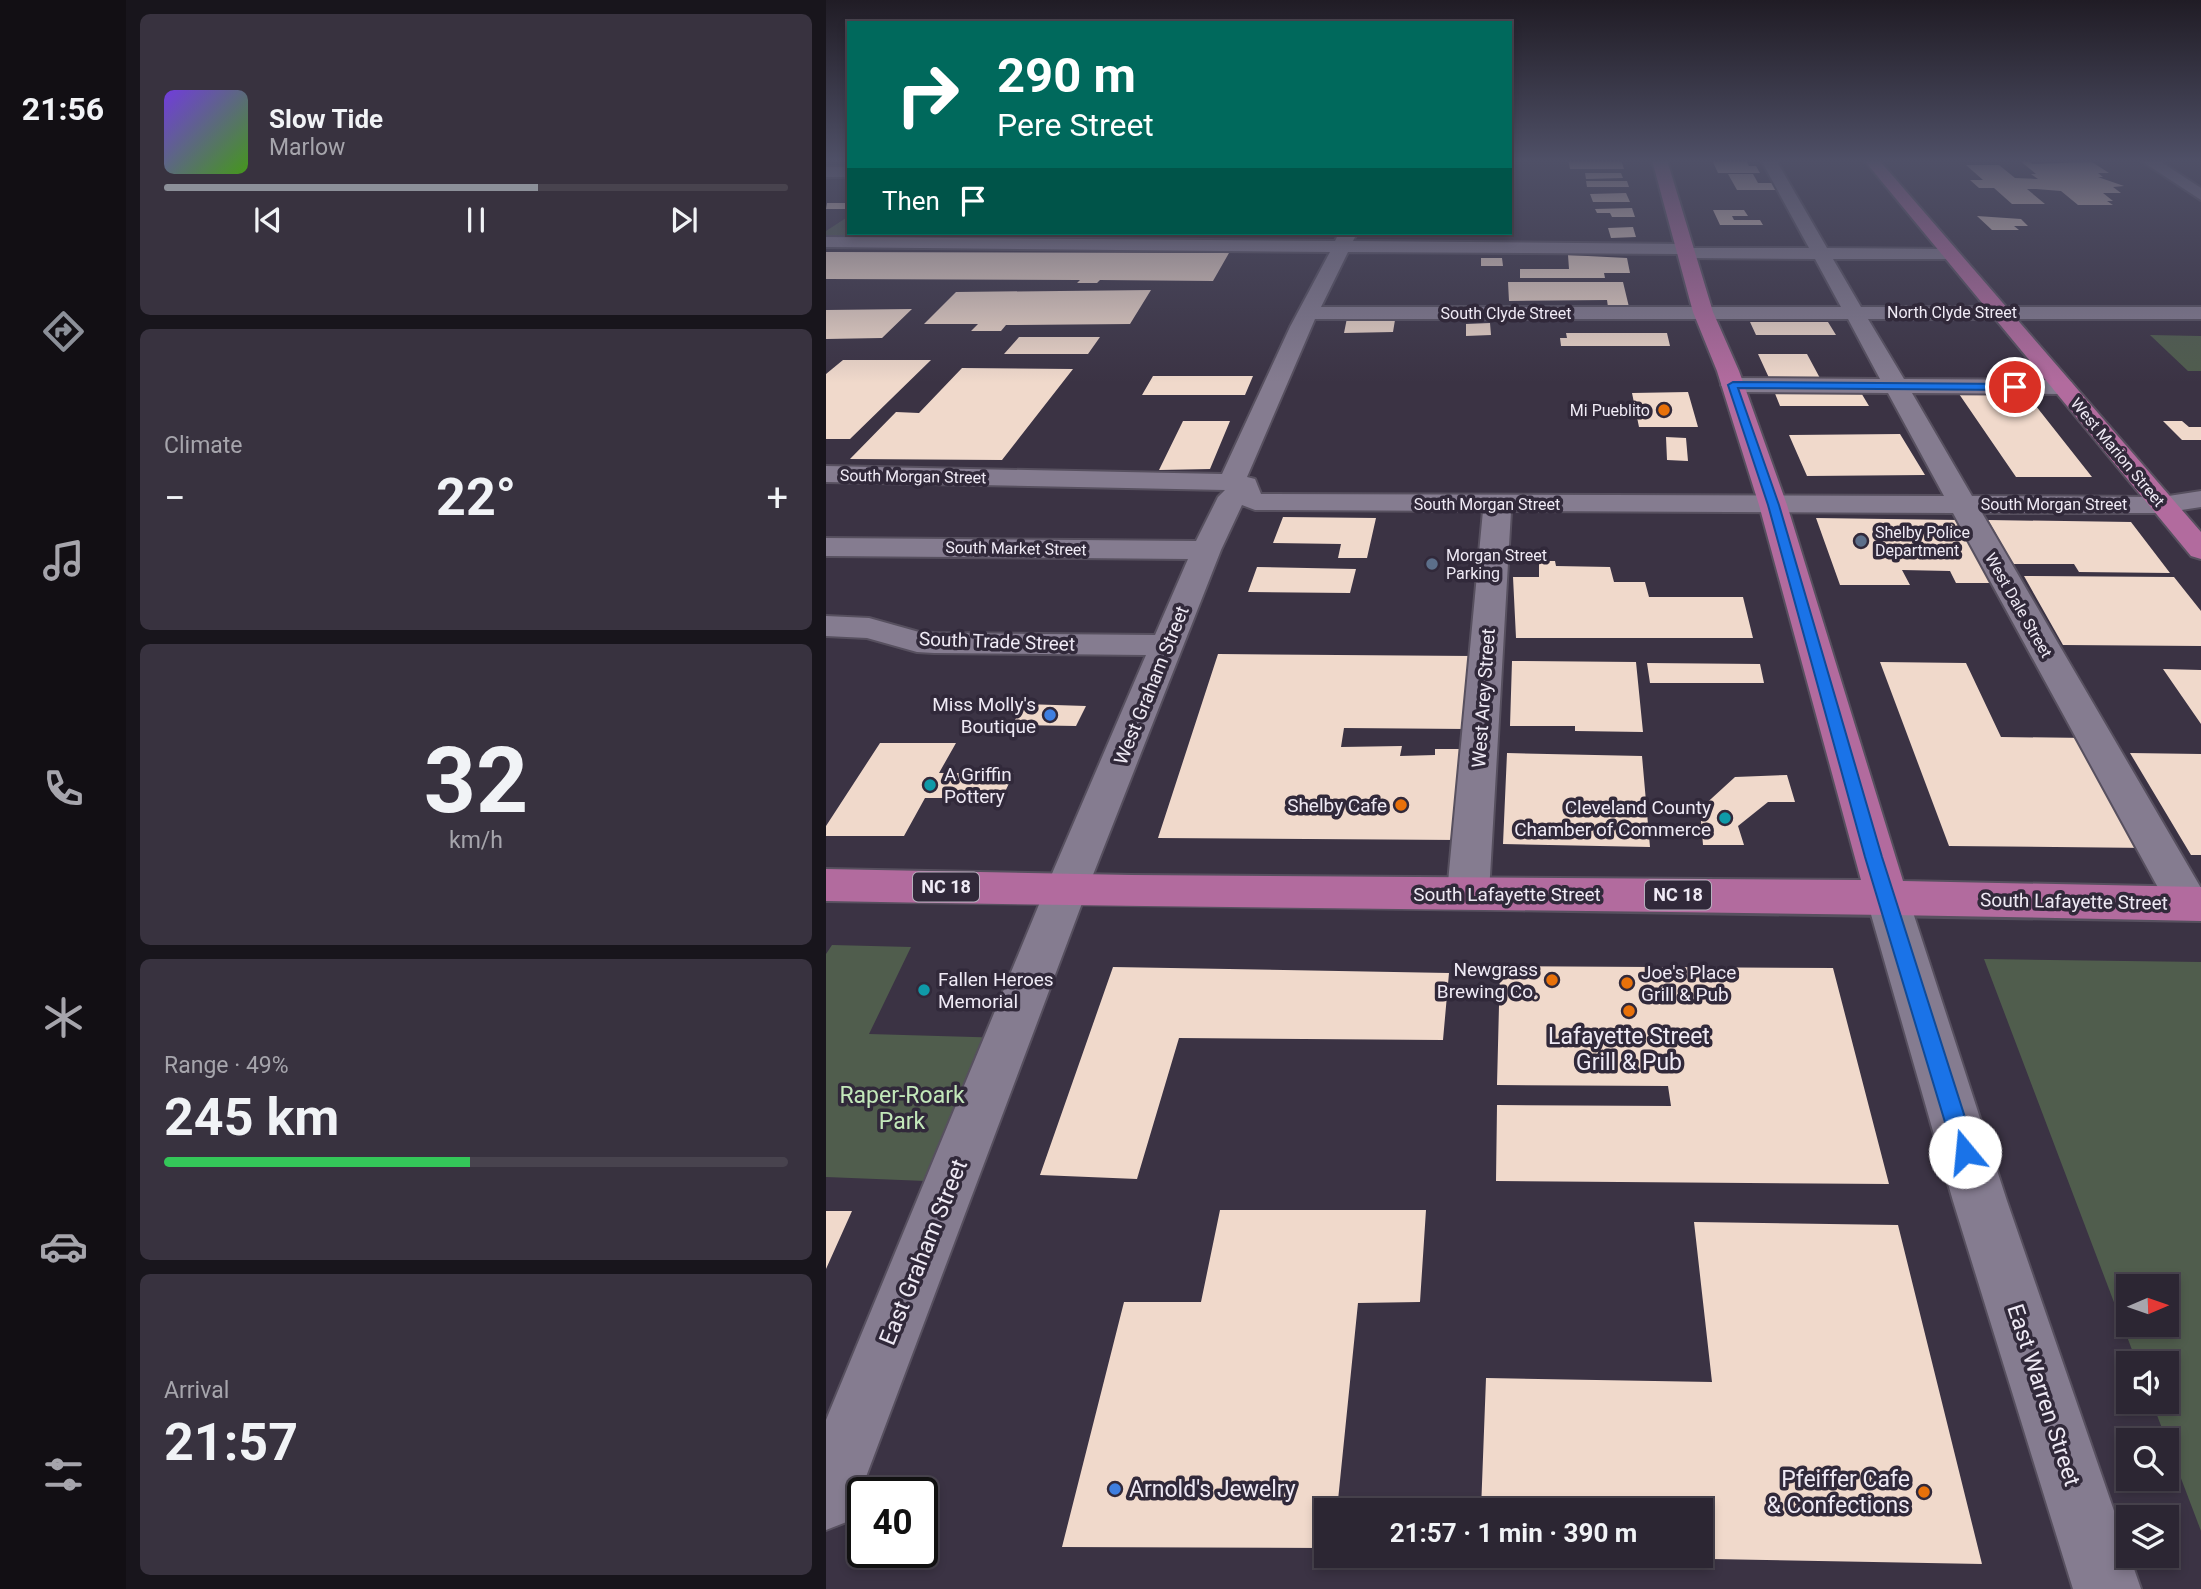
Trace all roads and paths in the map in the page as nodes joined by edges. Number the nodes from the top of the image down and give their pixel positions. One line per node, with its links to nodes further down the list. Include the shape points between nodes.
1 (1680, 234): 6 (main road)
2 (1809, 234): 7 (street, West Dale Street)
3 (1933, 234): 8 (main road, West Marion Street)
4 (1344, 240): 5 (street); 6 (street); 12 (street, West Graham Street)
5 (826, 242)
6 (1685, 251): 7 (street); 9 (main road)
7 (1820, 253): 8 (street); 10 (street, West Dale Street)
8 (1950, 254): 11 (main road, West Marion Street)
9 (1703, 312): 10 (street, North Clyde Street); 12 (street, South Clyde Street); 14 (main road)
10 (1853, 312): 11 (street, North Clyde Street); 15 (street, West Dale Street)
11 (1999, 312): 13 (street, North Clyde Street); 16 (main road, West Marion Street)
12 (1308, 313): 18 (street, West Graham Street)
13 (2201, 313)
14 (1733, 385): 15 (street); 22 (main road)
15 (1895, 386): 16 (street); 21 (street, West Dale Street)
16 (2063, 387): 23 (main road, West Marion Street)
17 (826, 474): 18 (street, South Morgan Street)
18 (1240, 485): 20 (street, South Morgan Street, via 1255,502); 25 (street, West Graham Street)
19 (2201, 499): 23 (street, South Morgan Street)
20 (1498, 504): 22 (street, South Morgan Street); 31 (street, West Arey Street)
21 (1962, 504): 22 (street, South Morgan Street); 23 (street, South Morgan Street); 33 (street, West Dale Street)
22 (1773, 505): 32 (main road)
23 (2162, 505): 26 (main road, West Marion Street)
24 (826, 547): 25 (street, South Market Street)
25 (1206, 550): 28 (street, West Graham Street)
26 (2201, 551)
27 (826, 626): 28 (street, South Trade Street, via 869,628 934,643)
28 (1169, 645): 30 (street, West Graham Street)
29 (826, 885): 30 (main road, South Lafayette Street / NC 18)
30 (1066, 890): 31 (main road, South Lafayette Street / NC 18); 34 (street, East Graham Street)
31 (1468, 893): 32 (main road, South Lafayette Street / NC 18)
32 (1887, 897): 33 (main road, South Lafayette Street / NC 18); 35 (street, East Warren Street, via 1980,1201)
33 (2195, 903)
34 (826, 1498)
35 (2108, 1589)

